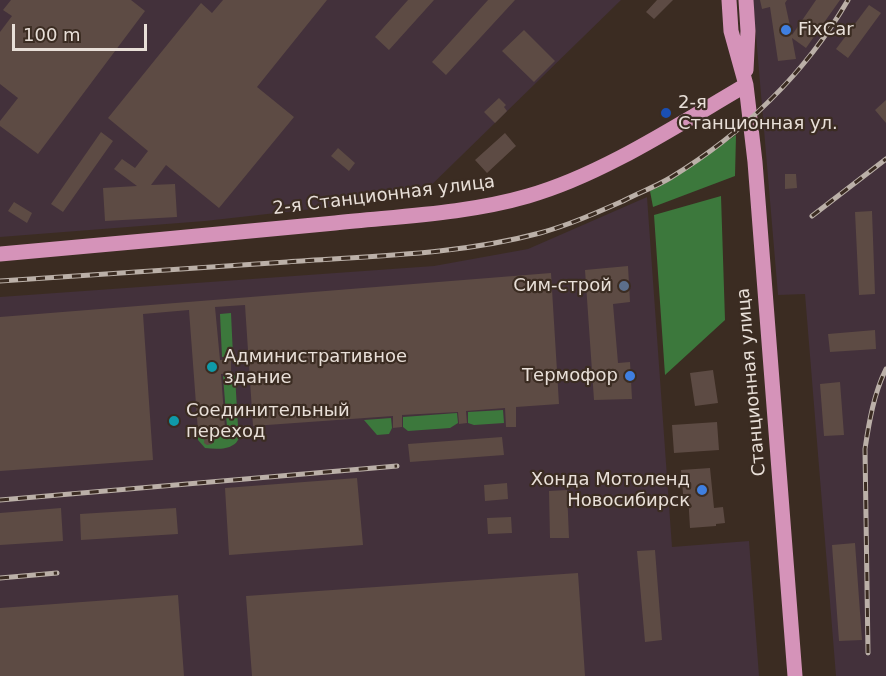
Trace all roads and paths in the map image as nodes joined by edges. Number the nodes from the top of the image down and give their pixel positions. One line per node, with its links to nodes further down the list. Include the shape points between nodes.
1 (729, 0): 3 (main road, Станционная улица, via 731,31)
2 (746, 0): 3 (main road, Станционная улица)
3 (746, 85): 4 (main road, 2-я Станционная улица, via 590,172 529,196 477,208); 5 (main road, Станционная улица)
4 (0, 254)
5 (795, 676)

